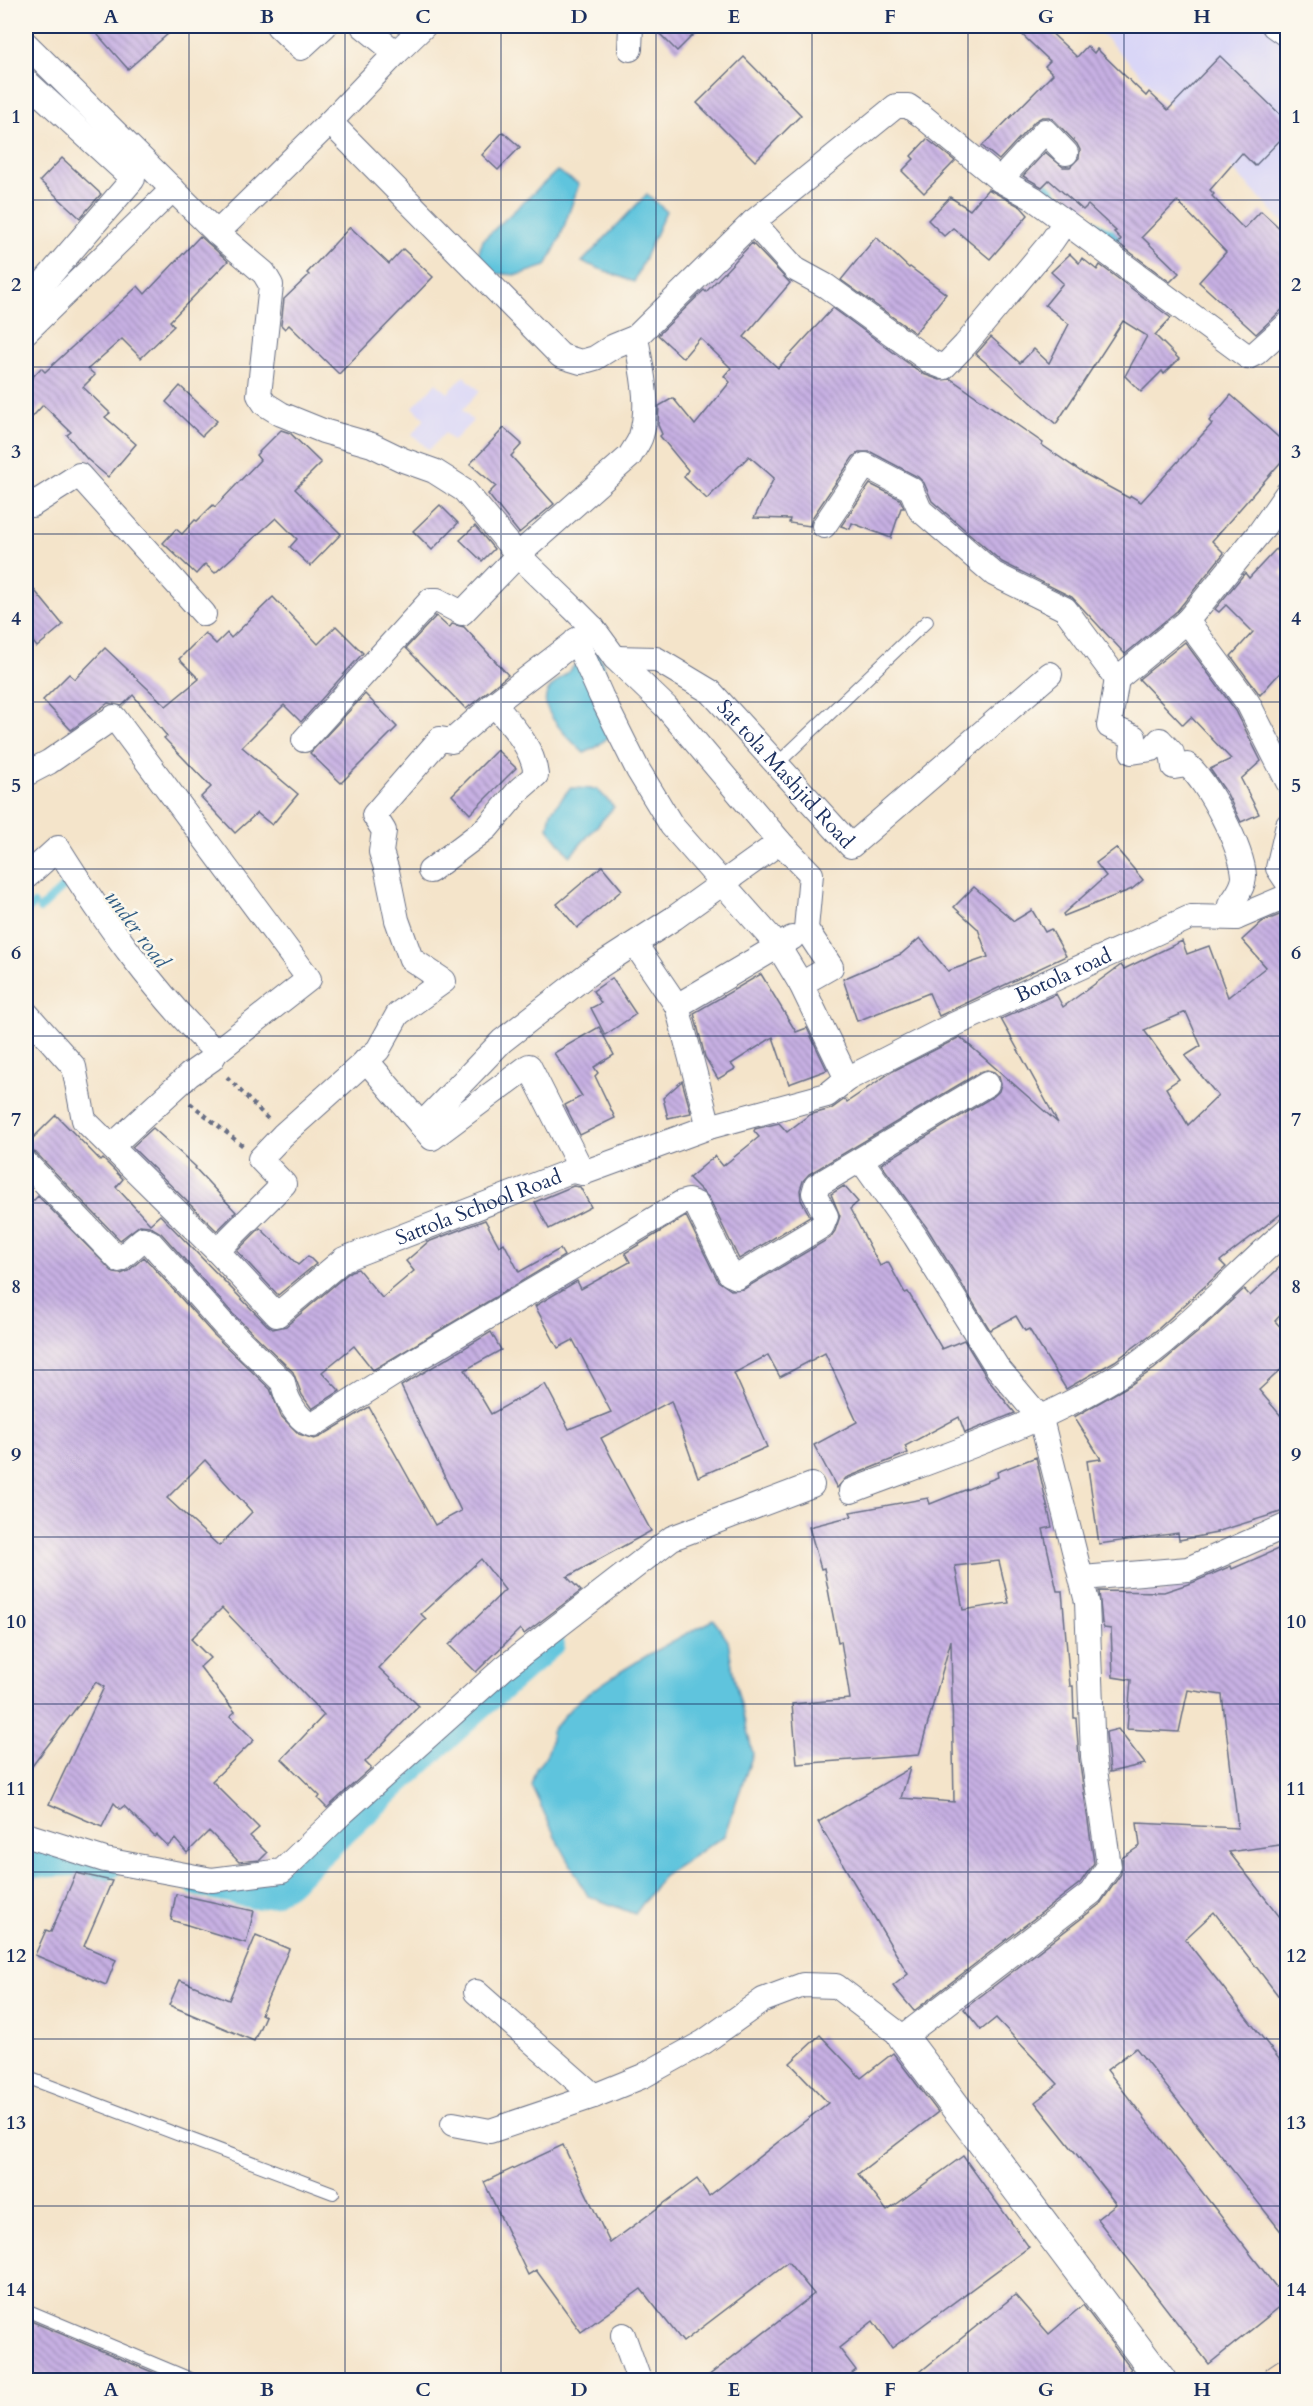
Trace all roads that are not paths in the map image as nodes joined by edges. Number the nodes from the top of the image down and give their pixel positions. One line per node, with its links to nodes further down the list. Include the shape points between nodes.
1 (278, 26): 2 (street, via 301,48)
2 (325, 26)
3 (363, 26): 8 (street)
4 (424, 26): 8 (street)
5 (1274, 26): 6 (street)
6 (1287, 36)
7 (26, 44): 13 (street)
8 (396, 53): 10 (street)
9 (26, 81): 17 (street, via 133,179)
10 (330, 122): 16 (street); 20 (street, via 561,356 581,362)
11 (1066, 153): 12 (street, via 1045,131)
12 (1000, 180): 14 (street, via 921,115 908,106 896,106); 15 (street)
13 (173, 189): 16 (street); 19 (street)
14 (753, 222): 15 (street, via 795,269 944,367); 20 (street)
15 (1065, 222): 18 (street, via 1248,357)
16 (218, 233): 24 (street, via 264,273 271,285 259,395 265,404 280,414 434,471 464,490)
17 (26, 303)
18 (1287, 324)
19 (26, 332)
20 (636, 337): 24 (street, via 644,393 641,437 630,456)
21 (1287, 492): 27 (street, via 1260,532)
22 (26, 498): 25 (street, via 32,505 79,475)
23 (824, 526): 31 (street, via 865,465 911,489 920,510 994,574 1065,609)
24 (518, 555): 28 (street); 33 (street, via 462,613 431,600)
25 (204, 614)
26 (927, 621): 34 (lane)
27 (1187, 621): 31 (street); 36 (street, via 1248,703)
28 (584, 634): 29 (street); 32 (street); 41 (street, via 601,696 638,770 672,826)
29 (615, 658): 34 (street, Sat tola Mashjid Road, via 656,659 711,692); 38 (street, via 666,707)
30 (1050, 674): 34 (street, Sat tola Mashjid Road, via 851,846)
31 (1117, 679): 44 (street, via 1109,726 1134,737 1132,752 1152,748 1160,740 1172,753 1174,767 1187,765 1195,771 1226,823 1244,877 1230,905)
32 (494, 704): 39 (street, via 519,735 534,761 536,775 488,828); 52 (street, via 452,741 440,740 374,815 384,831 381,852 411,959 444,981 398,1014 378,1050)
33 (304, 740)
34 (776, 765)
35 (26, 770): 51 (street, via 28,773 49,762 114,717 309,979)
36 (1287, 782)
37 (1287, 825): 42 (street, via 1278,868)
38 (780, 842): 41 (street); 45 (street, via 811,874)
39 (430, 871)
40 (26, 877): 51 (street, via 58,848 124,947)
41 (724, 883): 46 (street); 47 (street)
42 (1287, 883)
43 (1287, 896): 44 (street, Botola road)
44 (1236, 918): 53 (street, Botola road, via 1191,917 953,1025)
45 (806, 929): 47 (street); 48 (street, via 831,967)
46 (635, 944): 49 (street); 55 (street, via 592,971 502,1041)
47 (778, 946): 48 (street); 49 (street)
48 (801, 984): 53 (street)
49 (677, 1006): 56 (street)
50 (26, 1013): 57 (street, Sattola School Road, via 74,1067 84,1120)
51 (213, 1056): 57 (street)
52 (366, 1060): 55 (street); 62 (street, via 260,1159 284,1184)
53 (847, 1079): 56 (street, Sattola School Road, via 827,1095)
54 (987, 1084): 58 (street)
55 (421, 1125): 60 (street, via 432,1138 530,1066)
56 (709, 1127): 60 (street, Sattola School Road)
57 (112, 1146): 62 (street, Sattola School Road)
58 (861, 1161): 59 (street, via 816,1186 814,1193 826,1216 822,1226 737,1277 730,1274 696,1204 681,1203 313,1425 302,1421 284,1392 283,1382 223,1324 150,1242 142,1239 118,1260); 63 (street, via 915,1236 997,1367)
59 (26, 1163)
60 (583, 1173): 62 (street, Sattola School Road, via 571,1171 344,1259 277,1315)
61 (1287, 1229): 63 (street, via 1171,1338 1123,1372)
62 (217, 1251)
63 (1041, 1419): 65 (street); 67 (street)
64 (812, 1485): 68 (street, via 672,1538 505,1666 282,1871 212,1880 105,1860)
65 (851, 1491)
66 (1287, 1525): 67 (street, via 1188,1569)
67 (1083, 1578): 70 (street, via 1093,1756 1109,1866 1090,1893)
68 (26, 1835)
69 (476, 1992): 72 (street)
70 (903, 2037): 72 (street, via 836,1986 803,1985 763,2000 694,2048 643,2076); 80 (street)
71 (26, 2077): 74 (lane)
72 (594, 2096): 73 (street, via 490,2131)
73 (453, 2124)
74 (333, 2193)
75 (26, 2310): 78 (lane)
76 (623, 2335): 79 (street)
77 (1287, 2374): 81 (main road)
78 (193, 2380)
79 (639, 2380)
80 (1161, 2380)
81 (1279, 2380)

